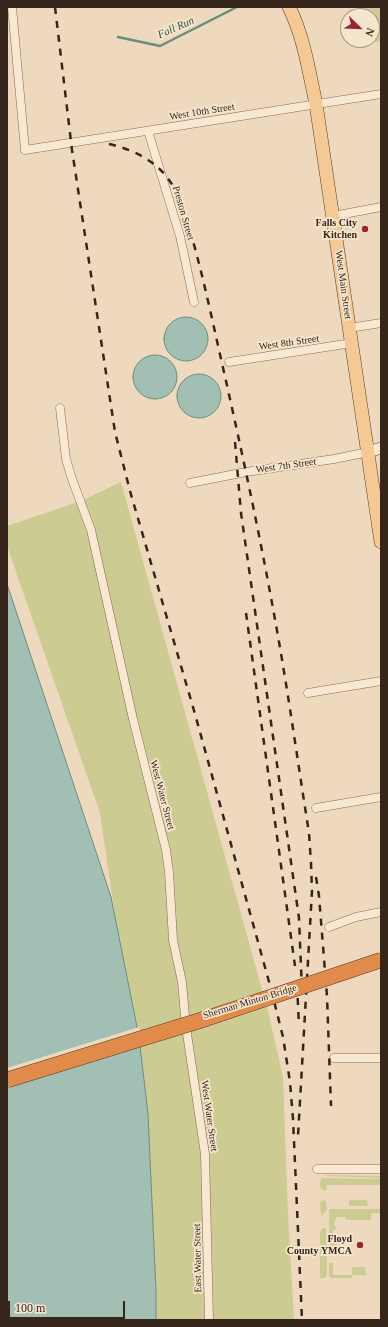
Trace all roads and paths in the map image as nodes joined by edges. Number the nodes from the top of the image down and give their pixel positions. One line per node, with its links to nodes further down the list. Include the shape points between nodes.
1 (12, 7): 3 (street)
2 (288, 7): 6 (main road, West Main Street, via 308,64)
3 (16, 62): 4 (street); 7 (street, West 10th Street, via 25,150)
4 (7, 63)
5 (381, 94): 6 (street, West 10th Street)
6 (316, 104): 7 (street, West 10th Street); 9 (main road, West Main Street)
7 (148, 131): 10 (street, Preston Street, via 180,236)
8 (381, 207): 9 (street)
9 (333, 216): 12 (main road, West Main Street)
10 (194, 302)
11 (381, 323): 12 (street)
12 (349, 328): 13 (main road, West Main Street)
13 (352, 343): 14 (street, West 8th Street); 17 (main road, West Main Street)
14 (229, 362)
15 (60, 408): 34 (street, West Water Street, via 66,459 92,530 133,719 166,850 173,940 182,982 205,1154)
16 (381, 448): 17 (street, West 7th Street)
17 (368, 452): 18 (street, West 7th Street); 19 (main road, West Main Street)
18 (190, 483)
19 (381, 542)
20 (381, 681): 21 (street)
21 (308, 693)
22 (381, 797): 23 (street)
23 (316, 808)
24 (381, 912): 25 (street, via 356,917)
25 (329, 927)
26 (381, 956): 28 (highway, Sherman Minton Bridge, bridge, via 283,993 121,1042 284,994)
27 (381, 960): 31 (highway, bridge, via 208,1018)
28 (381, 970)
29 (334, 1058): 30 (street)
30 (381, 1058)
31 (7, 1080)
32 (317, 1169): 33 (street)
33 (381, 1169)
34 (206, 1195): 35 (street, East Water Street)
35 (209, 1320)

